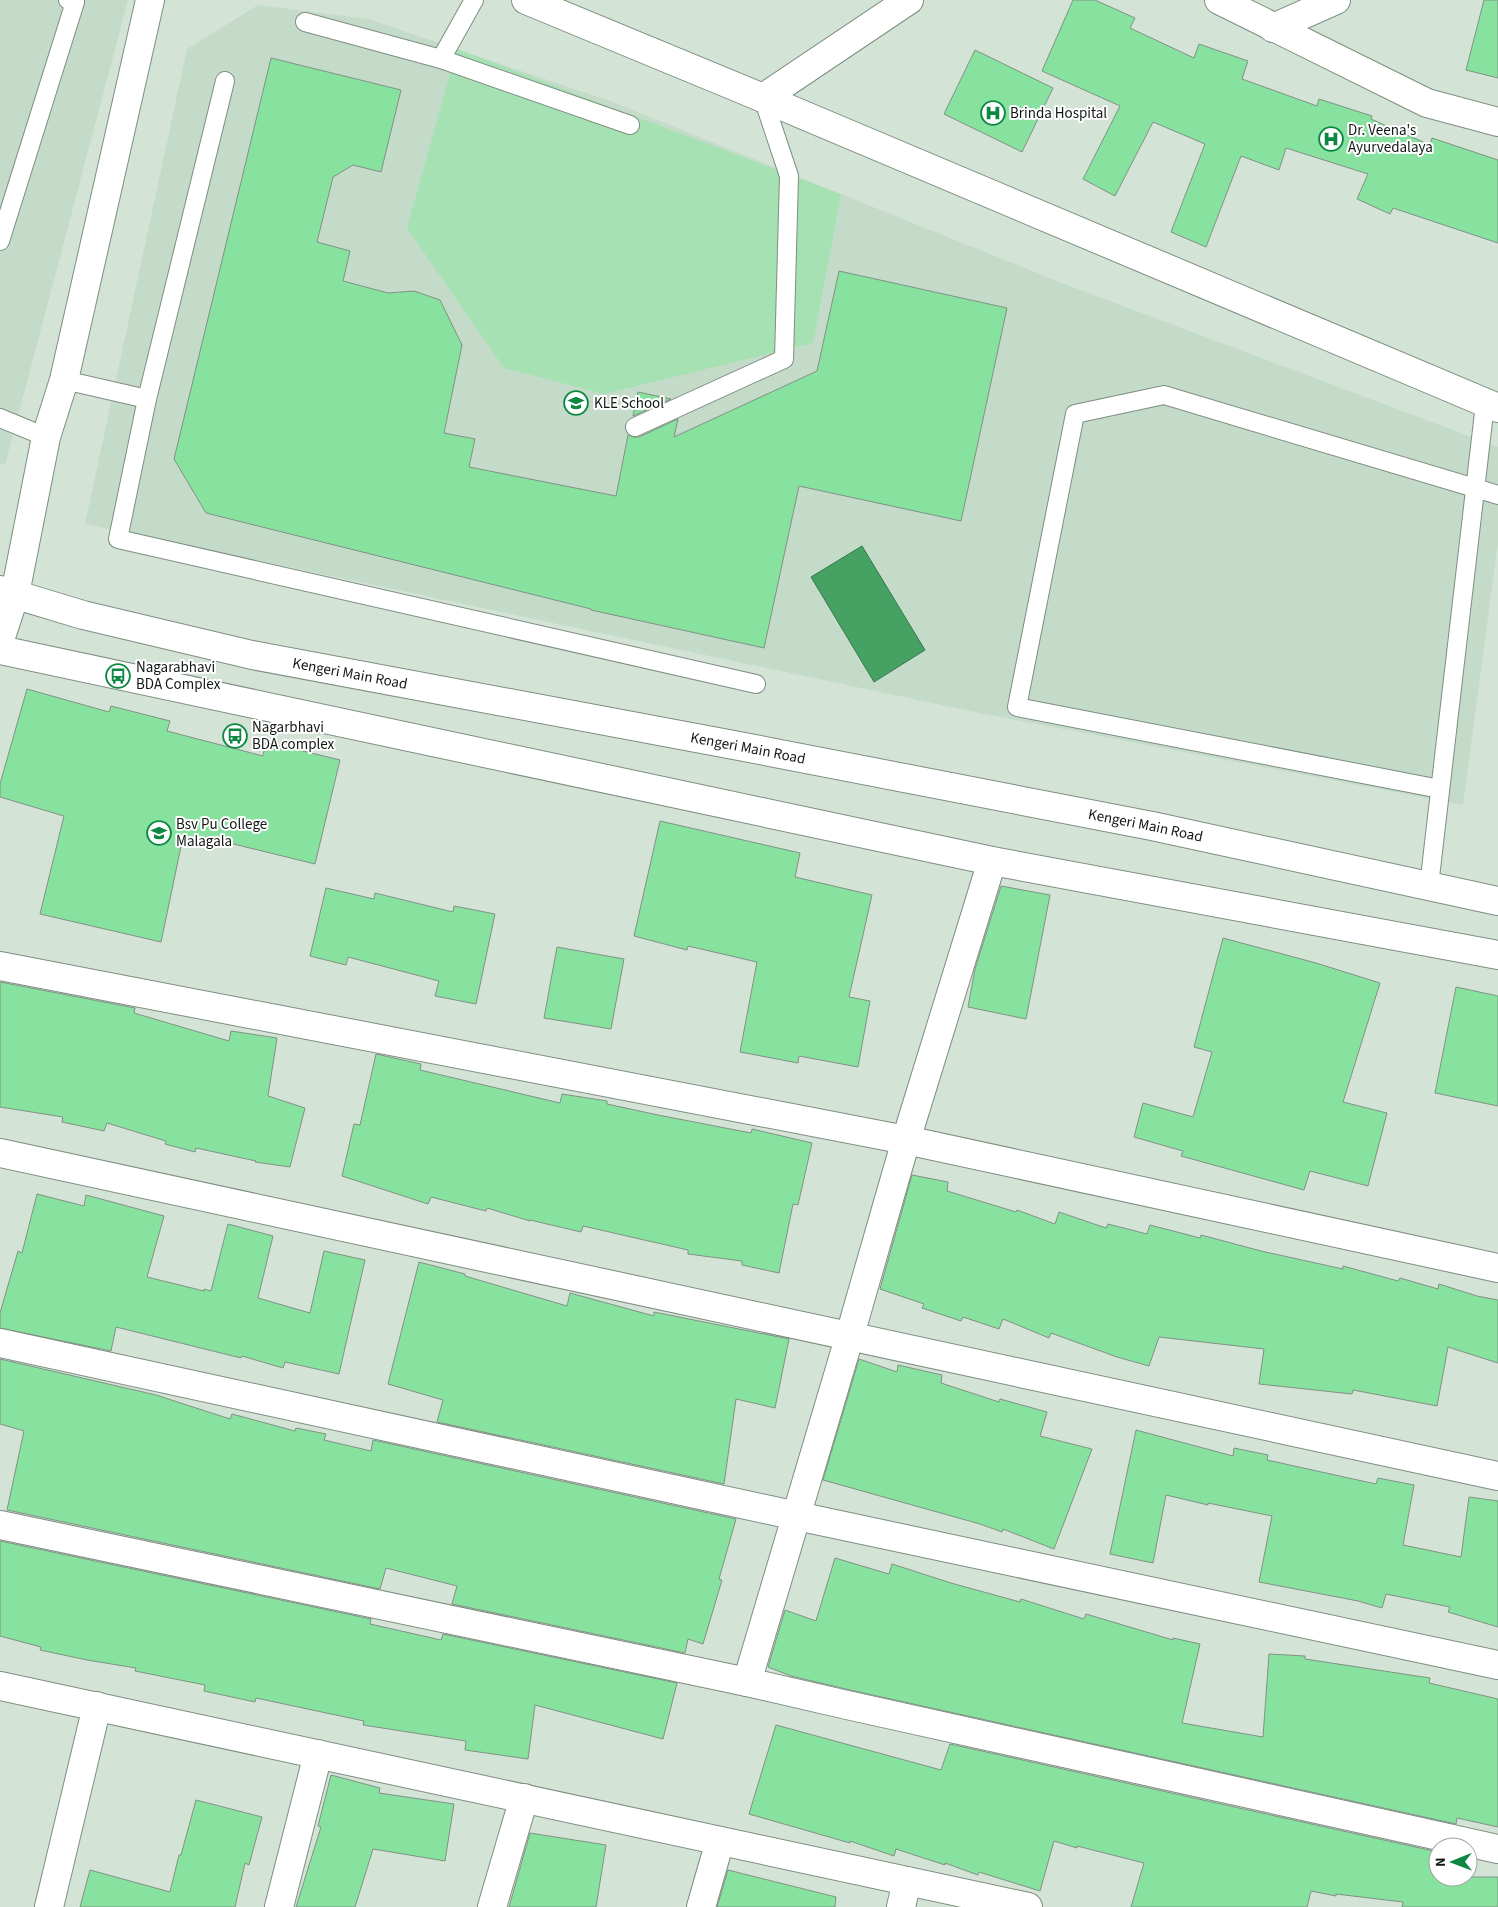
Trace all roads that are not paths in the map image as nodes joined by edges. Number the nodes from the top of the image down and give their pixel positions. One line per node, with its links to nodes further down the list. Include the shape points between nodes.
1 (68, 0): 15 (lane, via 75,2)
2 (150, 0): 16 (street)
3 (474, 0): 10 (lane)
4 (526, 0): 12 (street)
5 (909, 0): 12 (street)
6 (1219, 0): 9 (street)
7 (1336, 0): 9 (street)
8 (305, 22): 10 (lane)
9 (1273, 28): 13 (street, via 1427,103)
10 (442, 59): 14 (lane)
11 (225, 82): 17 (lane)
12 (763, 98): 18 (street); 20 (lane, via 789,176 784,359)
13 (1498, 122)
14 (630, 125)
15 (0, 242)
16 (64, 380): 17 (lane); 21 (street)
17 (147, 399): 27 (lane, via 118,539)
18 (1492, 406): 22 (lane)
19 (0, 418): 21 (lane)
20 (635, 427)
21 (46, 438): 24 (street)
22 (1475, 488): 23 (lane); 28 (lane); 28 (lane, via 1164,395 1075,414 1017,707)
23 (1498, 495)
24 (7, 592): 25 (street); 30 (street, Kengeri Main Road, via 83,615 252,656 1152,826)
25 (0, 640)
26 (0, 650): 29 (street)
27 (756, 684)
28 (1440, 789): 30 (lane)
29 (992, 861): 32 (street); 34 (street)
30 (1429, 886): 31 (street, Kengeri Main Road)
31 (1498, 901)
32 (1498, 956)
33 (0, 966): 34 (street)
34 (906, 1140): 36 (street); 37 (street)
35 (0, 1153): 37 (street)
36 (1498, 1268)
37 (850, 1335): 39 (street); 40 (street)
38 (0, 1343): 40 (street)
39 (1498, 1476)
40 (797, 1516): 42 (street); 43 (street)
41 (0, 1526): 43 (street)
42 (1498, 1666)
43 (747, 1682): 49 (street)
44 (0, 1686): 45 (street)
45 (97, 1706): 46 (street); 51 (street)
46 (318, 1754): 47 (street); 52 (street)
47 (524, 1798): 48 (street); 53 (street)
48 (720, 1841): 50 (street); 54 (street)
49 (1498, 1849)
50 (908, 1881): 55 (street); 56 (street)
51 (48, 1907)
52 (279, 1907)
53 (492, 1907)
54 (701, 1907)
55 (901, 1907)
56 (1028, 1907)

